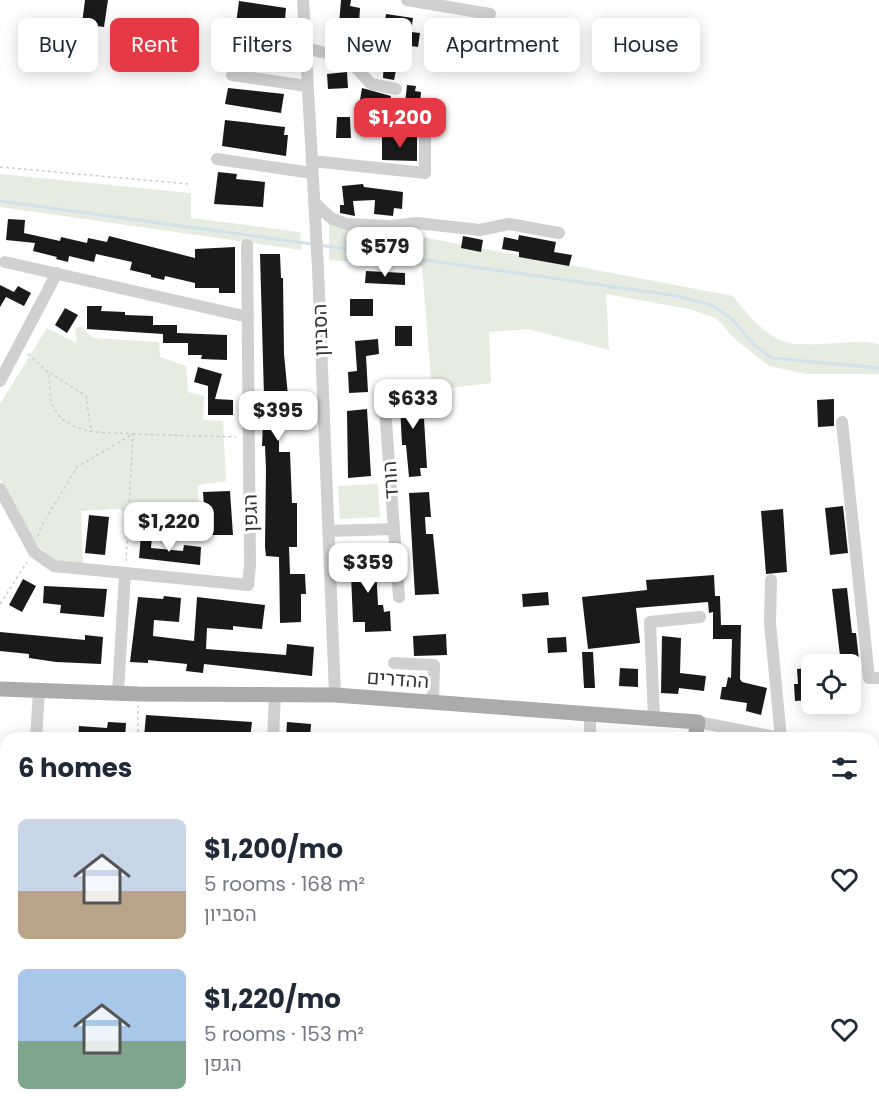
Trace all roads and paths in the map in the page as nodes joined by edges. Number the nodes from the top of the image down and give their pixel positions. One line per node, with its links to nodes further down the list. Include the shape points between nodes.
1 (303, 0): 4 (street, הסביון)
2 (407, 0): 3 (street)
3 (489, 14)
4 (304, 18)
5 (313, 50): 9 (street, via 347,58 371,84)
6 (306, 72): 8 (street, הסביון)
7 (232, 75): 8 (street)
8 (307, 86): 13 (street, הסביון)
9 (396, 89)
10 (425, 128): 13 (street, via 425,173)
11 (217, 159): 13 (street)
12 (0, 167): 14 (path)
13 (312, 167): 15 (street, הסביון)
14 (189, 184)
15 (314, 202): 16 (street, via 331,218 346,224 417,223 480,230 509,224); 31 (street, הסביון)
16 (559, 233)
17 (247, 245): 20 (street, הגפן)
18 (5, 262): 19 (street)
19 (57, 273): 20 (street); 21 (street)
20 (248, 317): 28 (street, הגפן)
21 (19, 346): 22 (path); 23 (street)
22 (49, 373): 26 (path, via 86,396); 26 (path, via 53,405 69,425)
23 (0, 381)
24 (384, 395): 30 (street, הורד)
25 (842, 422): 39 (street, via 869,678)
26 (91, 431): 27 (path)
27 (133, 434): 28 (path); 32 (path, via 77,467 41,527); 33 (path)
28 (249, 438): 33 (street, הגפן, via 248,585)
29 (0, 489): 32 (street)
30 (394, 529): 31 (street); 35 (street, הורד)
31 (328, 531): 45 (street, הסביון)
32 (34, 552): 33 (street, הגפן, via 54,566); 36 (path)
33 (125, 574): 42 (street)
34 (771, 580): 56 (street, via 770,623)
35 (399, 597)
36 (0, 604)
37 (700, 617): 48 (street, via 650,622)
38 (393, 663): 46 (street, via 435,665)
39 (879, 678)
40 (4, 688): 41 (main road, ההדרים)
41 (39, 691): 42 (main road, ההדרים); 50 (street)
42 (118, 692): 43 (main road, ההדרים)
43 (139, 694): 44 (main road, ההדרים); 51 (path)
44 (275, 695): 45 (main road, ההדרים); 52 (street)
45 (335, 695): 46 (main road, ההדרים)
46 (433, 703): 47 (main road, ההדרים)
47 (590, 715): 48 (main road, ההדרים); 53 (street)
48 (654, 719): 49 (main road, ההדרים)
49 (698, 722): 54 (main road); 55 (street, ההדרים)
50 (36, 732)
51 (138, 732)
52 (273, 732)
53 (590, 732)
54 (696, 732)
55 (749, 732)
56 (779, 732)

